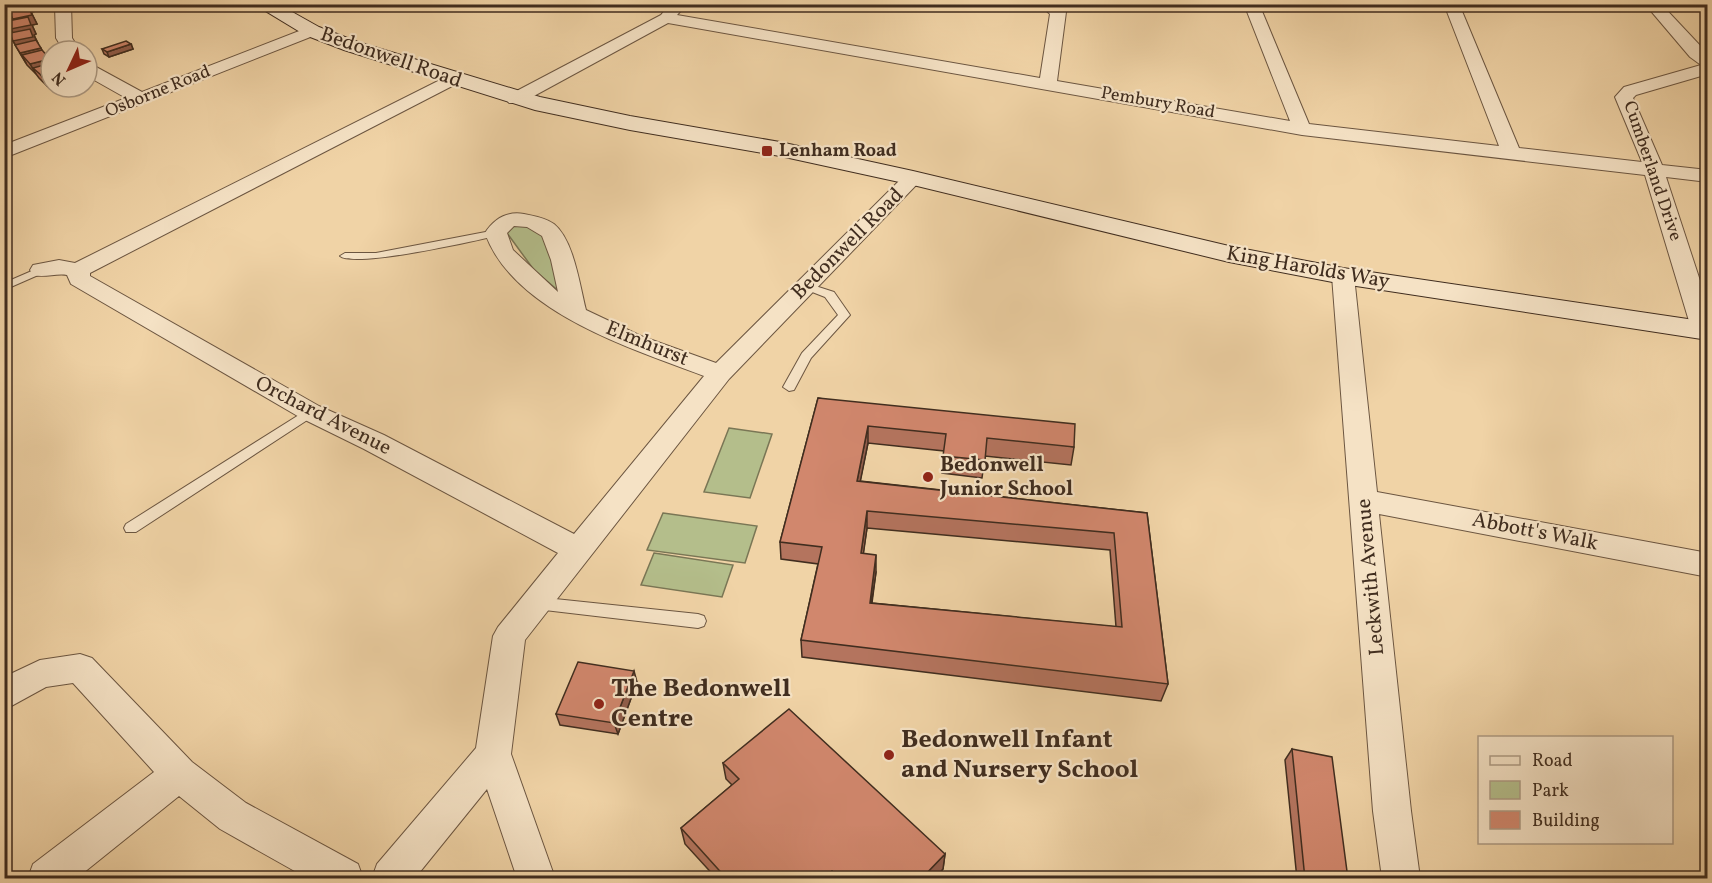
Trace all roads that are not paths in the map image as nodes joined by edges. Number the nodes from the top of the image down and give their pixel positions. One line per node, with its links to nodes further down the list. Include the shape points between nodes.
1 (49, 4): 9 (street)
2 (63, 4): 12 (street)
3 (263, 4): 11 (street, Bedonwell Road)
4 (678, 4): 10 (street)
5 (1046, 4): 17 (street, via 1058,12)
6 (1251, 4): 20 (street)
7 (1451, 4): 22 (street)
8 (1652, 4): 13 (street)
9 (4, 14)
10 (666, 18): 17 (street, Pembury Road); 19 (street)
11 (312, 31): 16 (street, Bedonwell Road); 18 (street, Osborne Road)
12 (65, 39)
13 (1707, 62)
14 (1707, 68): 23 (street, Cumberland Drive, via 1626,94 1625,101)
15 (99, 76): 18 (street)
16 (452, 79): 19 (street, Bedonwell Road); 29 (street)
17 (1048, 84): 20 (street, Pembury Road)
18 (142, 99): 21 (street, Osborne Road)
19 (515, 99): 25 (street, Bedonwell Road)
20 (1302, 129): 22 (street, Pembury Road)
21 (4, 152)
22 (1512, 154): 23 (street, Pembury Road)
23 (1653, 169): 24 (street, Pembury Road); 34 (street, Cumberland Drive)
24 (1707, 176)
25 (914, 178): 30 (street, King Harolds Way, via 1229,254); 31 (street, Bedonwell Road)
26 (496, 233): 27 (lane, via 376,256); 33 (street, Elmhurst, via 503,252 541,291); 33 (street, via 500,225 513,219 535,222 551,232)
27 (345, 256)
28 (40, 270): 29 (street); 32 (lane)
29 (78, 270): 37 (street, Orchard Avenue, via 79,279)
30 (1343, 276): 34 (street, King Harolds Way); 38 (street, Leckwith Avenue)
31 (806, 286): 35 (street, Bedonwell Road); 36 (lane, via 827,290 844,315 806,356)
32 (4, 287)
33 (574, 314): 35 (street, Elmhurst, via 632,341)
34 (1706, 331)
35 (720, 373): 40 (street, Bedonwell Road)
36 (789, 387)
37 (310, 412): 39 (lane); 40 (street, Orchard Avenue)
38 (1363, 500): 41 (street, Abbott's Walk); 51 (street, Leckwith Avenue)
39 (131, 528)
40 (579, 550): 42 (street, Bedonwell Road)
41 (1707, 565)
42 (536, 603): 43 (lane); 45 (street, Bedonwell Road, via 509,636)
43 (698, 621)
44 (4, 695): 46 (street, via 40,674 80,668)
45 (493, 754): 49 (street); 50 (street, Bedonwell Road)
46 (178, 774): 47 (street); 48 (street, via 233,816)
47 (47, 879)
48 (344, 879)
49 (391, 879)
50 (536, 879)
51 (1401, 879)

